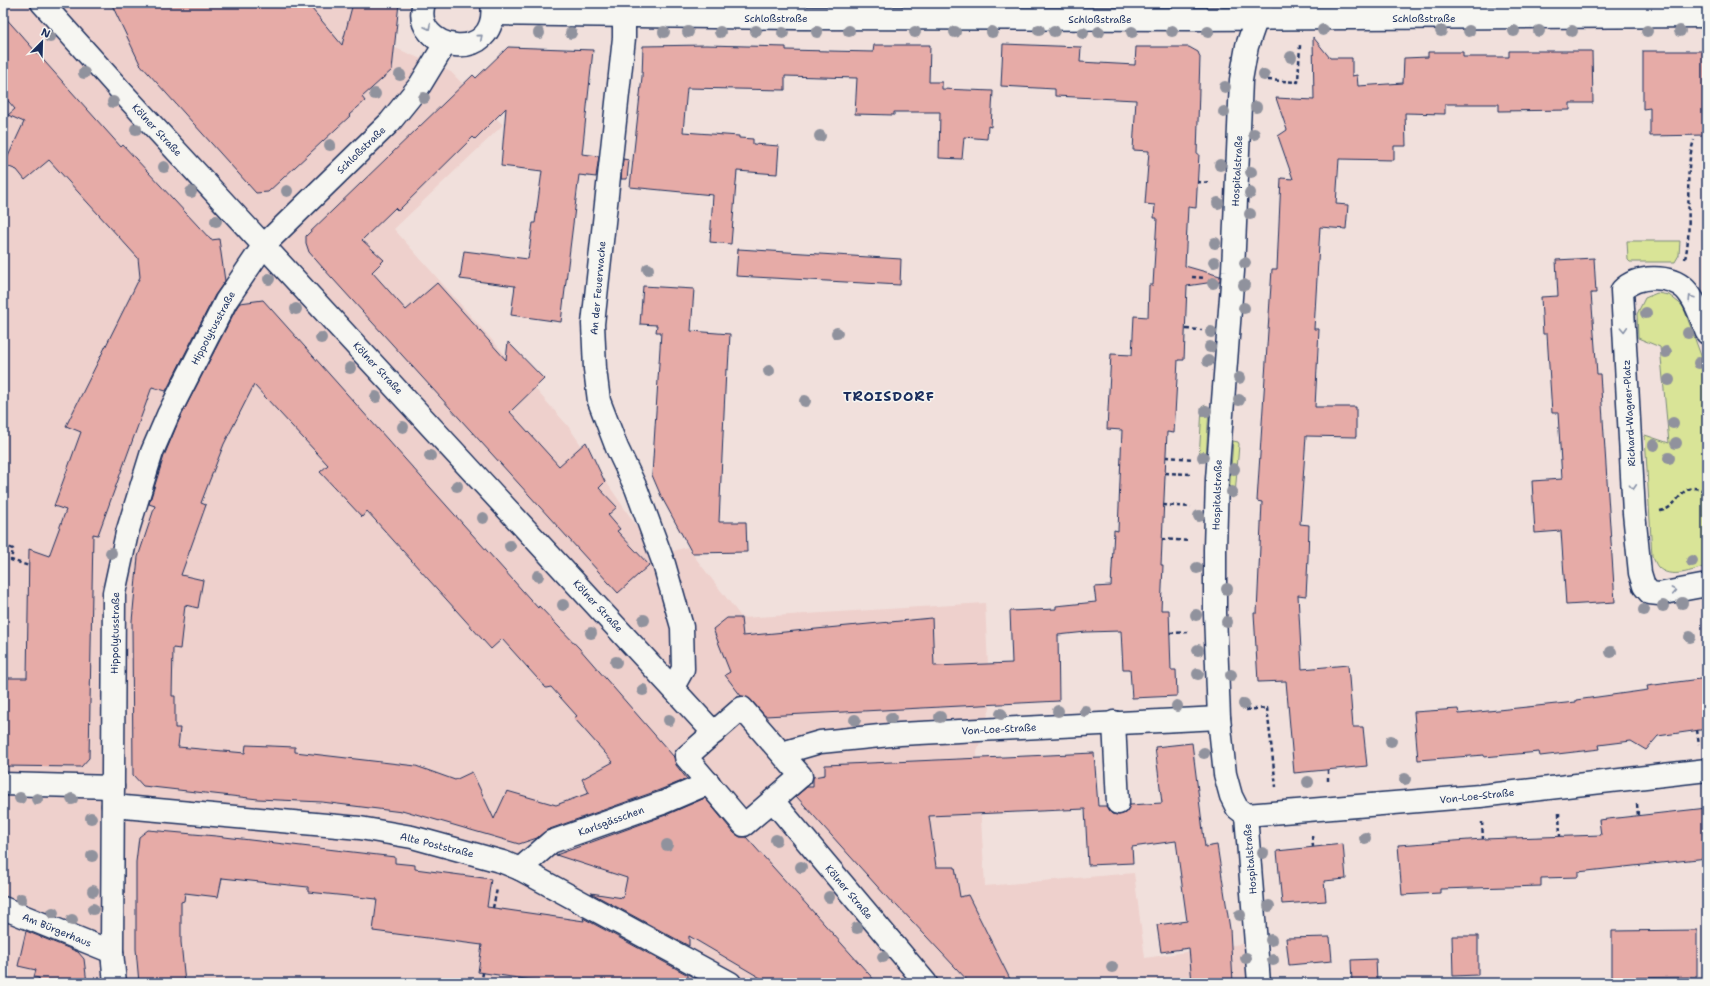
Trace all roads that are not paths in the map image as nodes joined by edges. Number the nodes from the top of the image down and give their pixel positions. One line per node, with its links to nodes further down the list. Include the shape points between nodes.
1 (42, 3): 9 (street, Kölner Straße)
2 (424, 3): 8 (street, one-way to 8, via 423,18 427,29)
3 (493, 9): 7 (street, Schloßstraße); 8 (street, one-way to 3, via 458,47 471,44 482,37 490,27)
4 (933, 10): 5 (street, Schloßstraße); 7 (street, Schloßstraße)
5 (1259, 11): 6 (street, Schloßstraße); 13 (street, Hospitalstraße, via 1246,46 1241,80 1233,271 1217,479 1215,613)
6 (1707, 16)
7 (624, 17): 12 (street, An der Feuerwache, via 624,38 593,324 595,368 599,401 636,488 664,564 682,627 683,669)
8 (445, 44): 9 (street, Schloßstraße, via 420,86 390,122)
9 (264, 245): 12 (street, Kölner Straße); 20 (street, Hippolytusstraße, via 226,301 168,415 152,452 127,533 114,593)
10 (1707, 333): 11 (street, Richard-Wagner-Platz, one-way to 11, via 1698,309 1685,289 1677,284 1654,278 1636,281 1622,290 1634,513 1640,573 1644,586 1650,593 1659,594)
11 (1707, 585)
12 (672, 687): 15 (street, Kölner Straße)
13 (1229, 714): 14 (street, Von-Loe-Straße); 23 (street, Hospitalstraße, via 1225,774 1237,808)
14 (1114, 722): 16 (street, Von-Loe-Straße, via 900,734 820,742); 22 (street)
15 (714, 733): 16 (street, via 742,708); 18 (street, via 686,757)
16 (782, 753): 21 (street, via 801,776)
17 (1707, 770): 23 (street, Von-Loe-Straße, via 1480,796)
18 (709, 783): 21 (street, via 744,825); 24 (street, Karlsgässchen, via 662,803 551,842)
19 (3, 784): 20 (street)
20 (113, 796): 24 (street, Alte Poststraße, via 412,837); 26 (street, Hippolytusstraße)
21 (773, 801): 29 (street, Kölner Straße)
22 (1118, 803)
23 (1246, 815): 30 (street, Hospitalstraße)
24 (520, 869): 28 (street, Alte Poststraße)
25 (3, 908): 26 (street, Am Bürgerhaus)
26 (112, 952): 27 (street, Hippolytusstraße)
27 (115, 983)
28 (730, 983)
29 (926, 983)
30 (1259, 983)

